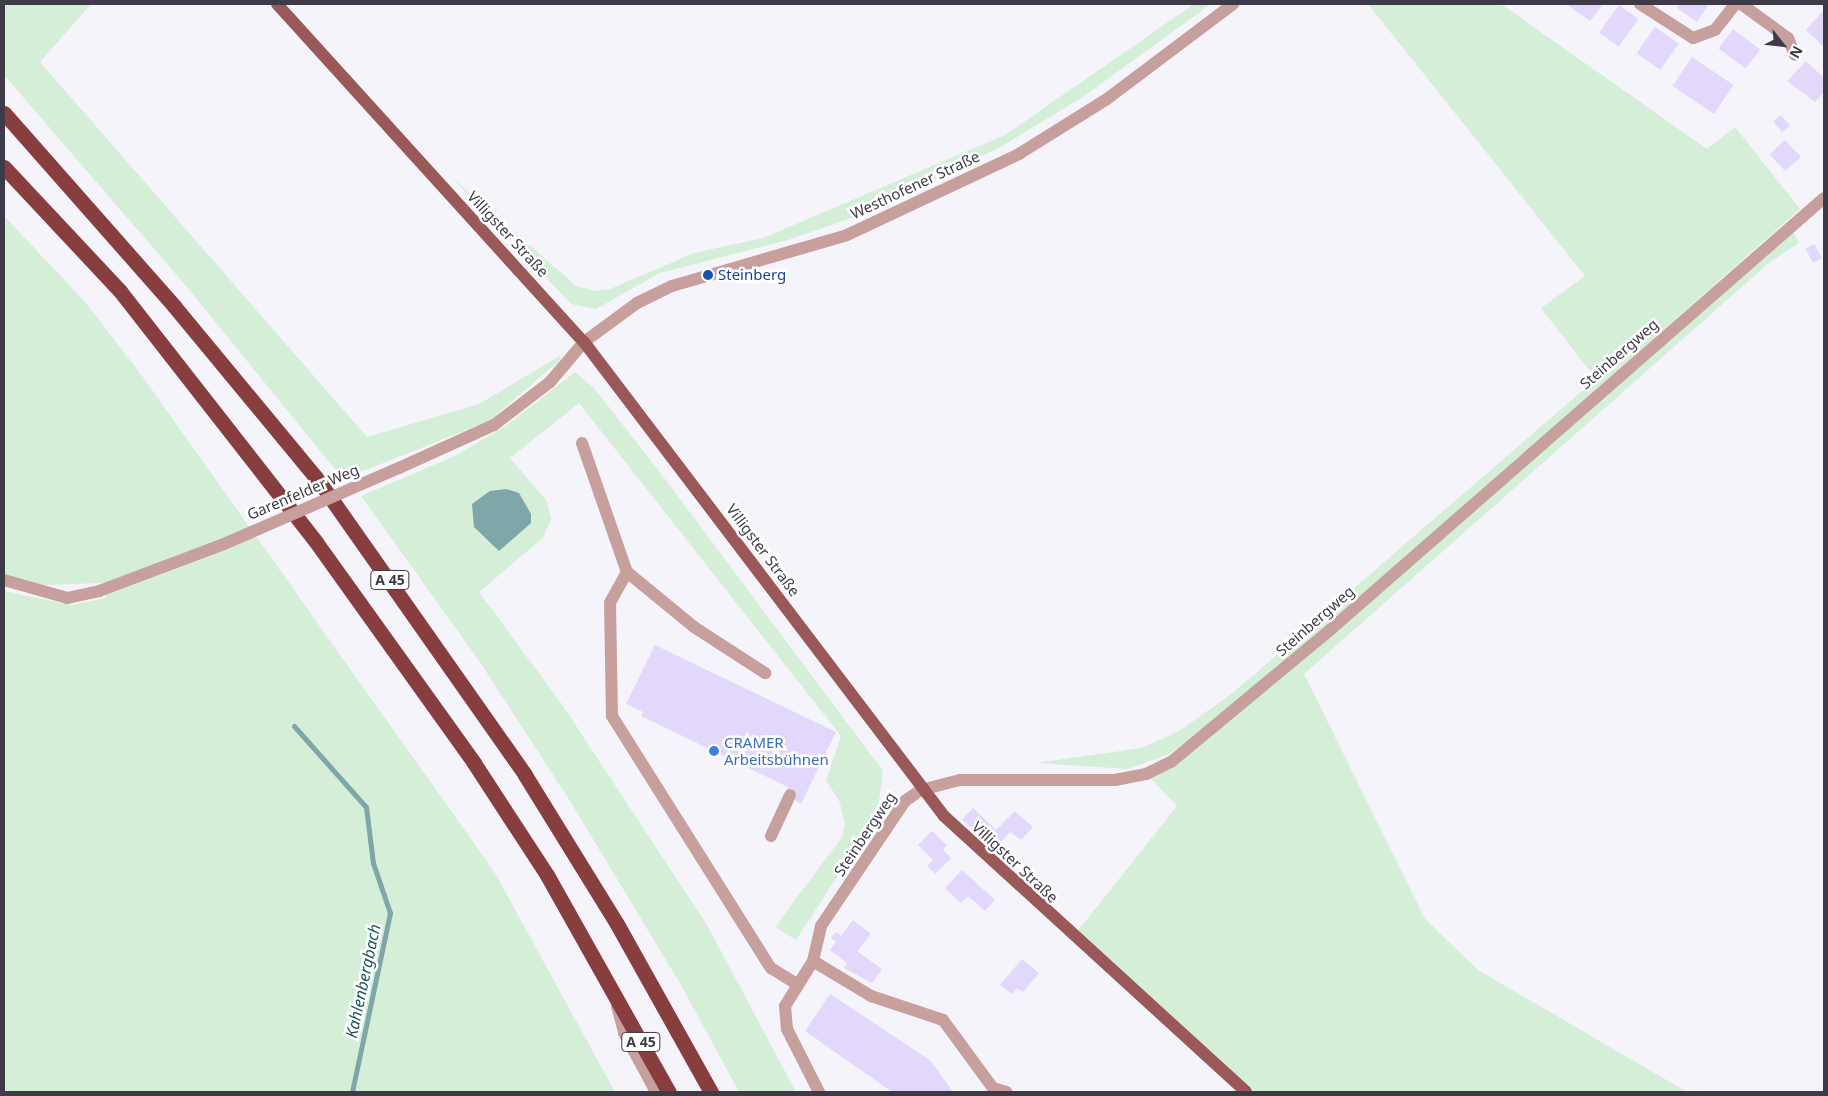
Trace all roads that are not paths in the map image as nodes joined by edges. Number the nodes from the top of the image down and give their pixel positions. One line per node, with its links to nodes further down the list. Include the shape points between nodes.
1 (278, 4): 10 (main road, Villigster Straße)
2 (1234, 4): 10 (street, Westhofener Straße, via 1107,99 1019,154 847,235 672,286 610,321)
3 (1640, 4): 4 (street, via 1693,38 1715,30)
4 (1735, 4)
5 (1740, 4): 6 (street, via 1788,38)
6 (1795, 55)
7 (4, 113): 23 (highway, A 45, via 174,306 318,480 525,775 617,924)
8 (4, 167): 20 (highway, A 45, via 120,291 316,542 474,763 546,875)
9 (1824, 198): 15 (street, Steinbergweg, via 1330,630 1171,762 1146,774 1115,780 960,780)
10 (584, 342): 13 (street, Garenfelder Weg, bridge, via 550,382 494,425 224,544 108,588 67,598); 15 (main road, Villigster Straße)
11 (582, 443): 12 (street)
12 (627, 572): 14 (street, via 659,594 694,627); 19 (street, via 610,603 612,716 771,968)
13 (4, 580)
14 (765, 673)
15 (921, 790): 18 (street, Steinbergweg, via 905,801 821,926); 26 (main road, Villigster Straße, via 969,843)
16 (790, 795): 17 (street)
17 (771, 836)
18 (813, 962): 19 (street); 25 (street, via 872,996 943,1020 993,1088)
19 (798, 985): 24 (street, via 785,1006 787,1029)
20 (613, 992): 21 (street, via 624,1033); 22 (highway, A 45)
21 (656, 1092)
22 (669, 1092)
23 (711, 1092)
24 (819, 1092)
25 (1006, 1092)
26 (1246, 1092)

